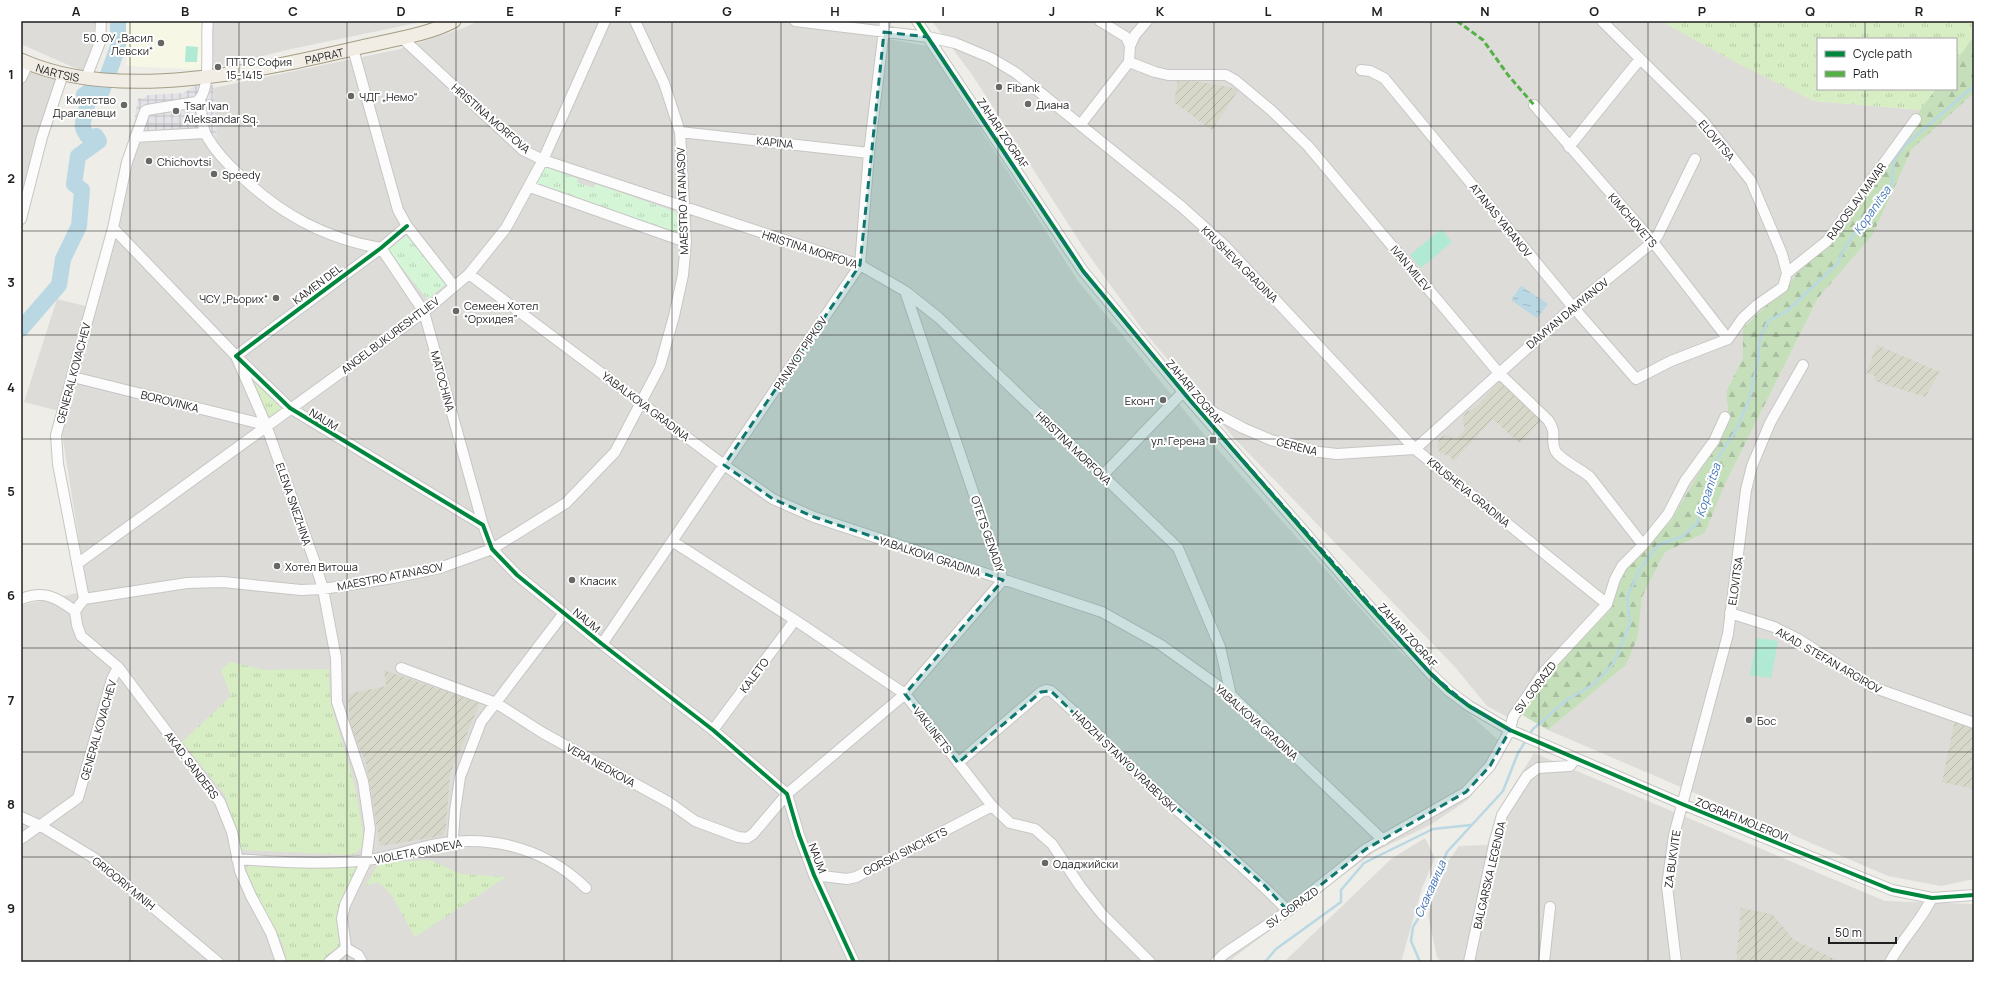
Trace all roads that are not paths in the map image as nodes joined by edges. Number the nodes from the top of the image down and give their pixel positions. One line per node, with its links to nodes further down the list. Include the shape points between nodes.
1 (101, 21): 24 (street, via 100,42)
2 (208, 21): 22 (street)
3 (454, 21): 14 (main road, PAPRAT)
4 (605, 21): 36 (street, ANGEL BUKURESHTLIEV)
5 (635, 21): 30 (street, MAESTRO ATANASOV, via 664,83)
6 (795, 21): 12 (street, KRUSHEVA GRADINA)
7 (885, 21): 12 (street, PANAYOT PIPKOV)
8 (917, 21): 13 (street, ZAHARI ZOGRAF)
9 (1100, 21): 15 (street, via 1126,37)
10 (1147, 21): 15 (street)
11 (1602, 21): 17 (street, ELOVITSA)
12 (884, 32): 13 (street, KRUSHEVA GRADINA); 34 (street, PANAYOT PIPKOV)
13 (928, 37): 29 (street, KRUSHEVA GRADINA, via 956,44 991,58 1016,73); 57 (street, ZAHARI ZOGRAF, via 1083,271)
14 (402, 38): 16 (main road, PAPRAT); 36 (street, HRISTINA MORFOVA, via 523,150)
15 (1130, 46): 19 (street)
16 (353, 49): 22 (main road, PAPRAT, via 281,66); 40 (street, via 398,210)
17 (1640, 59): 33 (street); 46 (street, ELOVITSA, via 1704,122 1751,181 1782,254)
18 (25, 62): 21 (main road, NARTSIS); 23 (street)
19 (1130, 62): 29 (street); 55 (street, IVAN MILEV, via 1168,75 1226,75 1262,102 1308,146)
20 (1361, 70): 50 (street, ATANAS YARANOV, via 1370,71 1384,78)
21 (63, 74): 24 (main road, NARTSIS); 39 (street, via 42,137)
22 (206, 77): 25 (main road, PAPRAT, via 150,81); 26 (street)
23 (21, 78)
24 (91, 79): 25 (main road, NARTSIS)
25 (119, 80)
26 (200, 99): 31 (street); 32 (street, GENERAL KOVACHEV, via 196,102 147,110)
27 (1534, 105): 33 (street, KIMCHOVETS)
28 (1916, 120): 46 (street, RADOSLAV MAVAR, via 1827,241)
29 (1081, 124): 62 (street, KRUSHEVA GRADINA, via 1225,246)
30 (680, 132): 34 (street, KAPINA); 38 (street, MAESTRO ATANASOV)
31 (205, 133): 32 (street); 44 (street, via 229,166 261,196 304,224 355,244)
32 (135, 137): 41 (street, GENERAL KOVACHEV)
33 (1569, 147): 43 (street, KIMCHOVETS)
34 (869, 153): 45 (street, PANAYOT PIPKOV)
35 (1695, 159): 43 (street, DAMYAN DAMYANOV)
36 (543, 160): 37 (street, ANGEL BUKURESHTLIEV); 38 (street, HRISTINA MORFOVA)
37 (530, 187): 42 (street); 47 (street, ANGEL BUKURESHTLIEV, via 506,228)
38 (684, 208): 42 (street, MAESTRO ATANASOV); 45 (street, HRISTINA MORFOVA)
39 (21, 219)
40 (408, 226): 44 (street, KAMEN DEL); 48 (street)
41 (113, 228): 53 (street, ELENA SNEZHINA); 56 (street, GENERAL KOVACHEV)
42 (686, 242): 58 (street, MAESTRO ATANASOV, via 683,275 674,316 660,366)
43 (1653, 242): 50 (street, DAMYAN DAMYANOV); 52 (street, KIMCHOVETS)
44 (381, 248): 51 (street, MATOCHINA); 53 (street, KAMEN DEL)
45 (860, 265): 49 (street, HRISTINA MORFOVA); 63 (street, PANAYOT PIPKOV)
46 (1787, 273): 52 (street, via 1782,287 1742,319)
47 (469, 274): 48 (street, ANGEL BUKURESHTLIEV); 58 (street, YABALKOVA GRADINA)
48 (454, 286): 51 (street, ANGEL BUKURESHTLIEV)
49 (905, 291): 64 (street, HRISTINA MORFOVA, via 939,318); 70 (street, OTETS GENADIY)
50 (1572, 307): 52 (street, ATANAS YARANOV, via 1636,379 1670,361); 55 (street, DAMYAN DAMYANOV)
51 (424, 312): 59 (street, ANGEL BUKURESHTLIEV); 65 (street, MATOCHINA)
52 (1728, 339)
53 (236, 356): 59 (street, NAUM); 61 (street, ELENA SNEZHINA)
54 (1803, 365): 77 (street, ELOVITSA, via 1770,423 1752,466 1746,490)
55 (1498, 372): 62 (street, DAMYAN DAMYANOV); 67 (street, IVAN MILEV, via 1554,428 1555,450 1559,456 1590,477)
56 (73, 377): 61 (street, BOROVINKA); 69 (street, GENERAL KOVACHEV, via 56,435 58,464)
57 (1186, 396): 62 (street, GERENA, via 1271,440 1319,452 1337,454); 64 (street); 87 (street, ZAHARI ZOGRAF, via 1430,673 1469,706)
58 (642, 402): 63 (street, YABALKOVA GRADINA); 68 (street, MAESTRO ATANASOV, via 615,452 566,503)
59 (290, 408): 61 (street, ANGEL BUKURESHTLIEV); 65 (street, NAUM)
60 (1725, 417): 67 (street, SV. GORAZD, via 1714,441 1685,481 1668,514)
61 (266, 426): 69 (street, ANGEL BUKURESHTLIEV); 71 (street, ELENA SNEZHINA)
62 (1415, 449): 74 (street, KRUSHEVA GRADINA)
63 (724, 465): 66 (street, PANAYOT PIPKOV); 70 (street, YABALKOVA GRADINA, via 773,499 814,518)
64 (1103, 476): 83 (street, HRISTINA MORFOVA, via 1178,548 1220,647)
65 (483, 525): 68 (street, NAUM)
66 (672, 541): 78 (street, VAKLINETS); 79 (street, PANAYOT PIPKOV)
67 (1643, 545): 74 (street, SV. GORAZD, via 1622,566)
68 (492, 549): 71 (street, MAESTRO ATANASOV, via 440,568); 76 (street, NAUM, via 517,575)
69 (77, 564): 72 (street, GENERAL KOVACHEV)
70 (1003, 580): 82 (street, OTETS GENADIY); 83 (street, YABALKOVA GRADINA, via 1102,612 1161,645)
71 (322, 590): 72 (street, MAESTRO ATANASOV, via 223,582 187,582); 99 (street, ELENA SNEZHINA, via 336,658 337,702 363,781 370,829)
72 (84, 599): 75 (street)
73 (21, 600): 75 (street, via 43,594 59,599)
74 (1607, 604): 87 (street, SV. GORAZD, via 1543,673 1513,717)
75 (75, 611): 80 (street, GENERAL KOVACHEV, via 76,625 81,636)
76 (564, 613): 79 (street, NAUM); 84 (street)
77 (1730, 613): 85 (street, AKAD. STEFAN ARGIROV, via 1774,627 1798,639 1875,688); 91 (street, ELOVITSA, via 1728,634)
78 (795, 620): 82 (street, VAKLINETS); 86 (street, KALETO)
79 (602, 644): 86 (street, NAUM)
80 (118, 667): 94 (street, GENERAL KOVACHEV, via 112,679 78,798); 98 (street, AKAD. SANDERS, via 220,802 232,832)
81 (401, 668): 84 (street, VERA NEDKOVA)
82 (905, 694): 89 (street, VAKLINETS); 90 (street, OTETS GENADIY)
83 (1230, 695): 96 (street, YABALKOVA GRADINA)
84 (496, 703): 90 (street, VERA NEDKOVA, via 543,733 670,803 695,821 738,837 747,838 753,834); 97 (street, via 481,722 460,777)
85 (1974, 723)
86 (713, 730): 90 (street, NAUM)
87 (1514, 732): 88 (street, ZOGRAFI MOLEROVI); 96 (street, SV. GORAZD, via 1490,766 1466,792)
88 (1575, 759): 91 (street, ZOGRAFI MOLEROVI); 114 (street, BALGARSKA LEGENDA, via 1570,766 1538,768 1527,776 1502,815)
89 (958, 763): 92 (street, VAKLINETS); 105 (street, HADZHI STANYO VRABEVSKI, via 1041,692 1051,691 1130,768 1265,886)
90 (787, 794): 100 (street, NAUM)
91 (1682, 804): 103 (street, ZOGRAFI MOLEROVI, via 1892,890); 116 (street, ZA BUKVITE, via 1674,836 1667,886)
92 (992, 806): 100 (street, GORSKI SINCHETS, via 856,876 848,879); 112 (street, VAKLINETS, via 1010,823 1035,829 1052,844 1102,914)
93 (21, 817): 94 (street, GRIGORIY MNIH)
94 (41, 826): 95 (street, GENERAL KOVACHEV); 107 (street, GRIGORIY MNIH, via 94,858)
95 (21, 839)
96 (1383, 840): 105 (street, SV. GORAZD, via 1366,849)
97 (454, 842): 99 (street, VIOLETA GINDEVA); 101 (street, VIOLETA GINDEVA, via 481,841 522,849 555,864)
98 (237, 859): 99 (street, VIOLETA GINDEVA); 108 (street, AKAD. SANDERS)
99 (366, 861): 106 (street, ELENA SNEZHINA, via 345,905 342,918)
100 (814, 875): 111 (street, NAUM)
101 (586, 888)
102 (1974, 895): 103 (street, ZOGRAFI MOLEROVI)
103 (1932, 898): 117 (street, via 1924,914 1898,947)
104 (1550, 907): 115 (street)
105 (1288, 911): 113 (street, SV. GORAZD)
106 (346, 948): 109 (street); 110 (street, via 358,955)
107 (218, 962)
108 (281, 962)
109 (329, 962)
110 (362, 962)
111 (854, 962)
112 (1150, 962)
113 (1216, 962)
114 (1469, 962)
115 (1544, 962)
116 (1676, 962)
117 (1890, 962)

